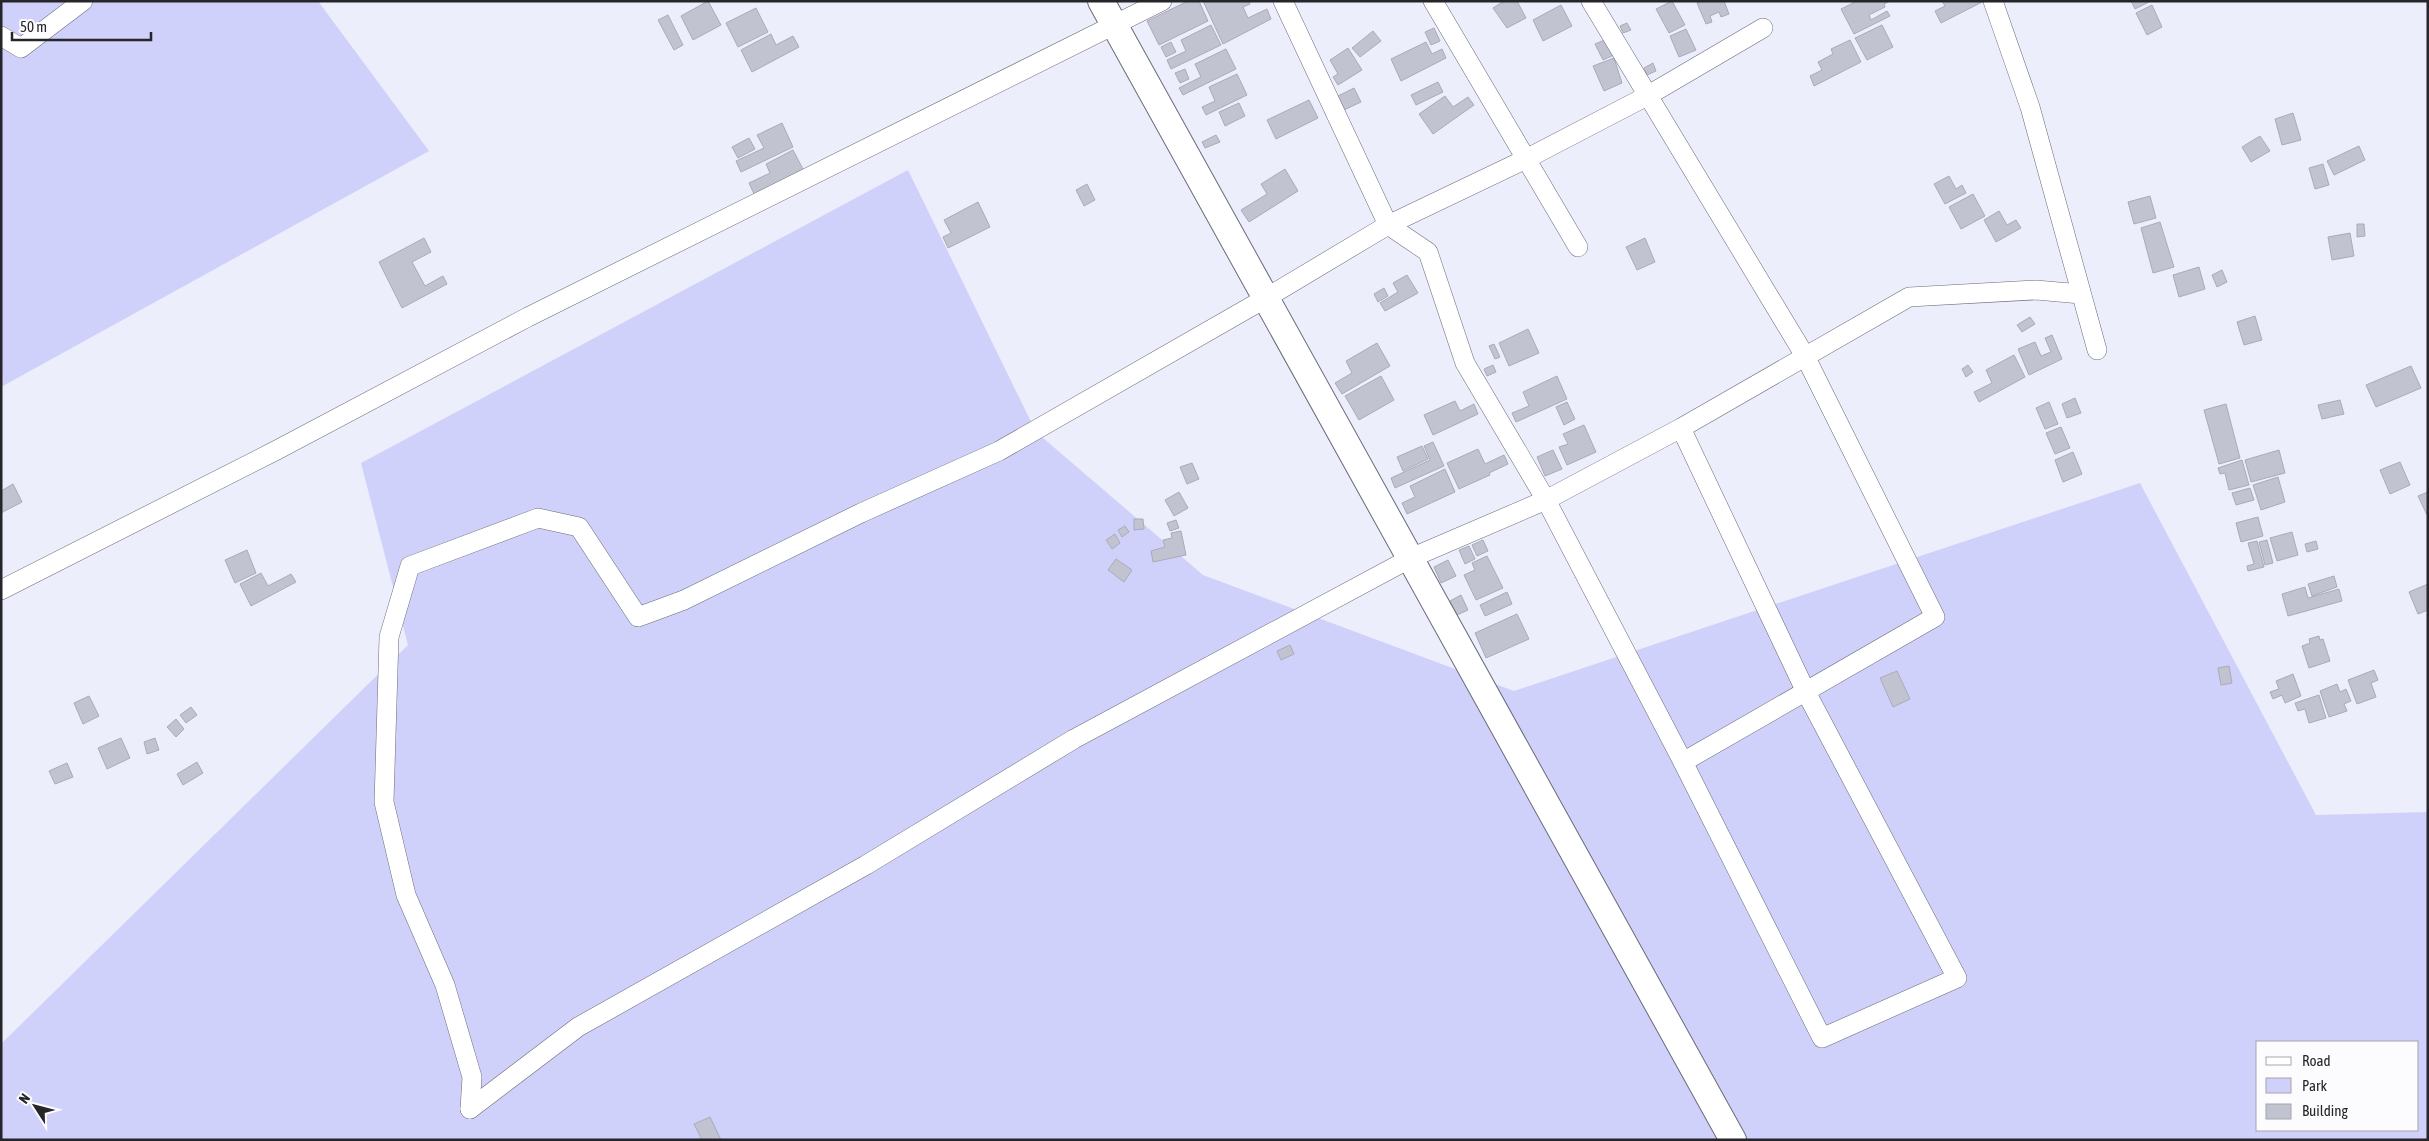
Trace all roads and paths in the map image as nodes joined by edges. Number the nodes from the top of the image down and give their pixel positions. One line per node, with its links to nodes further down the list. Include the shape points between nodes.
1 (83, 1): 10 (street, via 21,48)
2 (1101, 1): 8 (street)
3 (1162, 1): 8 (street)
4 (1283, 1): 13 (street)
5 (1433, 1): 12 (street)
6 (1591, 1): 11 (street)
7 (1993, 1): 15 (street, via 2030,107)
8 (1115, 25): 16 (street); 22 (street, via 528,317 275,451)
9 (1763, 28): 11 (street)
10 (1, 36)
11 (1647, 96): 12 (street); 18 (street)
12 (1526, 159): 13 (street); 14 (street)
13 (1388, 225): 16 (street); 20 (street, via 1428,252 1465,363)
14 (1578, 247)
15 (2082, 294): 17 (street); 18 (street, via 2036,290 1909,297)
16 (1266, 298): 21 (street); 21 (street, via 998,451 861,513 684,600 638,617 579,527 538,518 410,566 389,637 384,802 406,894 444,985 472,1076 470,1109 578,1027 866,865 1074,739)
17 (2097, 350)
18 (1805, 356): 19 (street); 23 (street, via 1935,617)
19 (1681, 428): 20 (street); 23 (street)
20 (1546, 500): 21 (street); 24 (street)
21 (1411, 558): 25 (street)
22 (1, 590)
23 (1806, 692): 24 (street); 24 (street, via 1957,978 1822,1038)
24 (1683, 762)
25 (1733, 1140)

